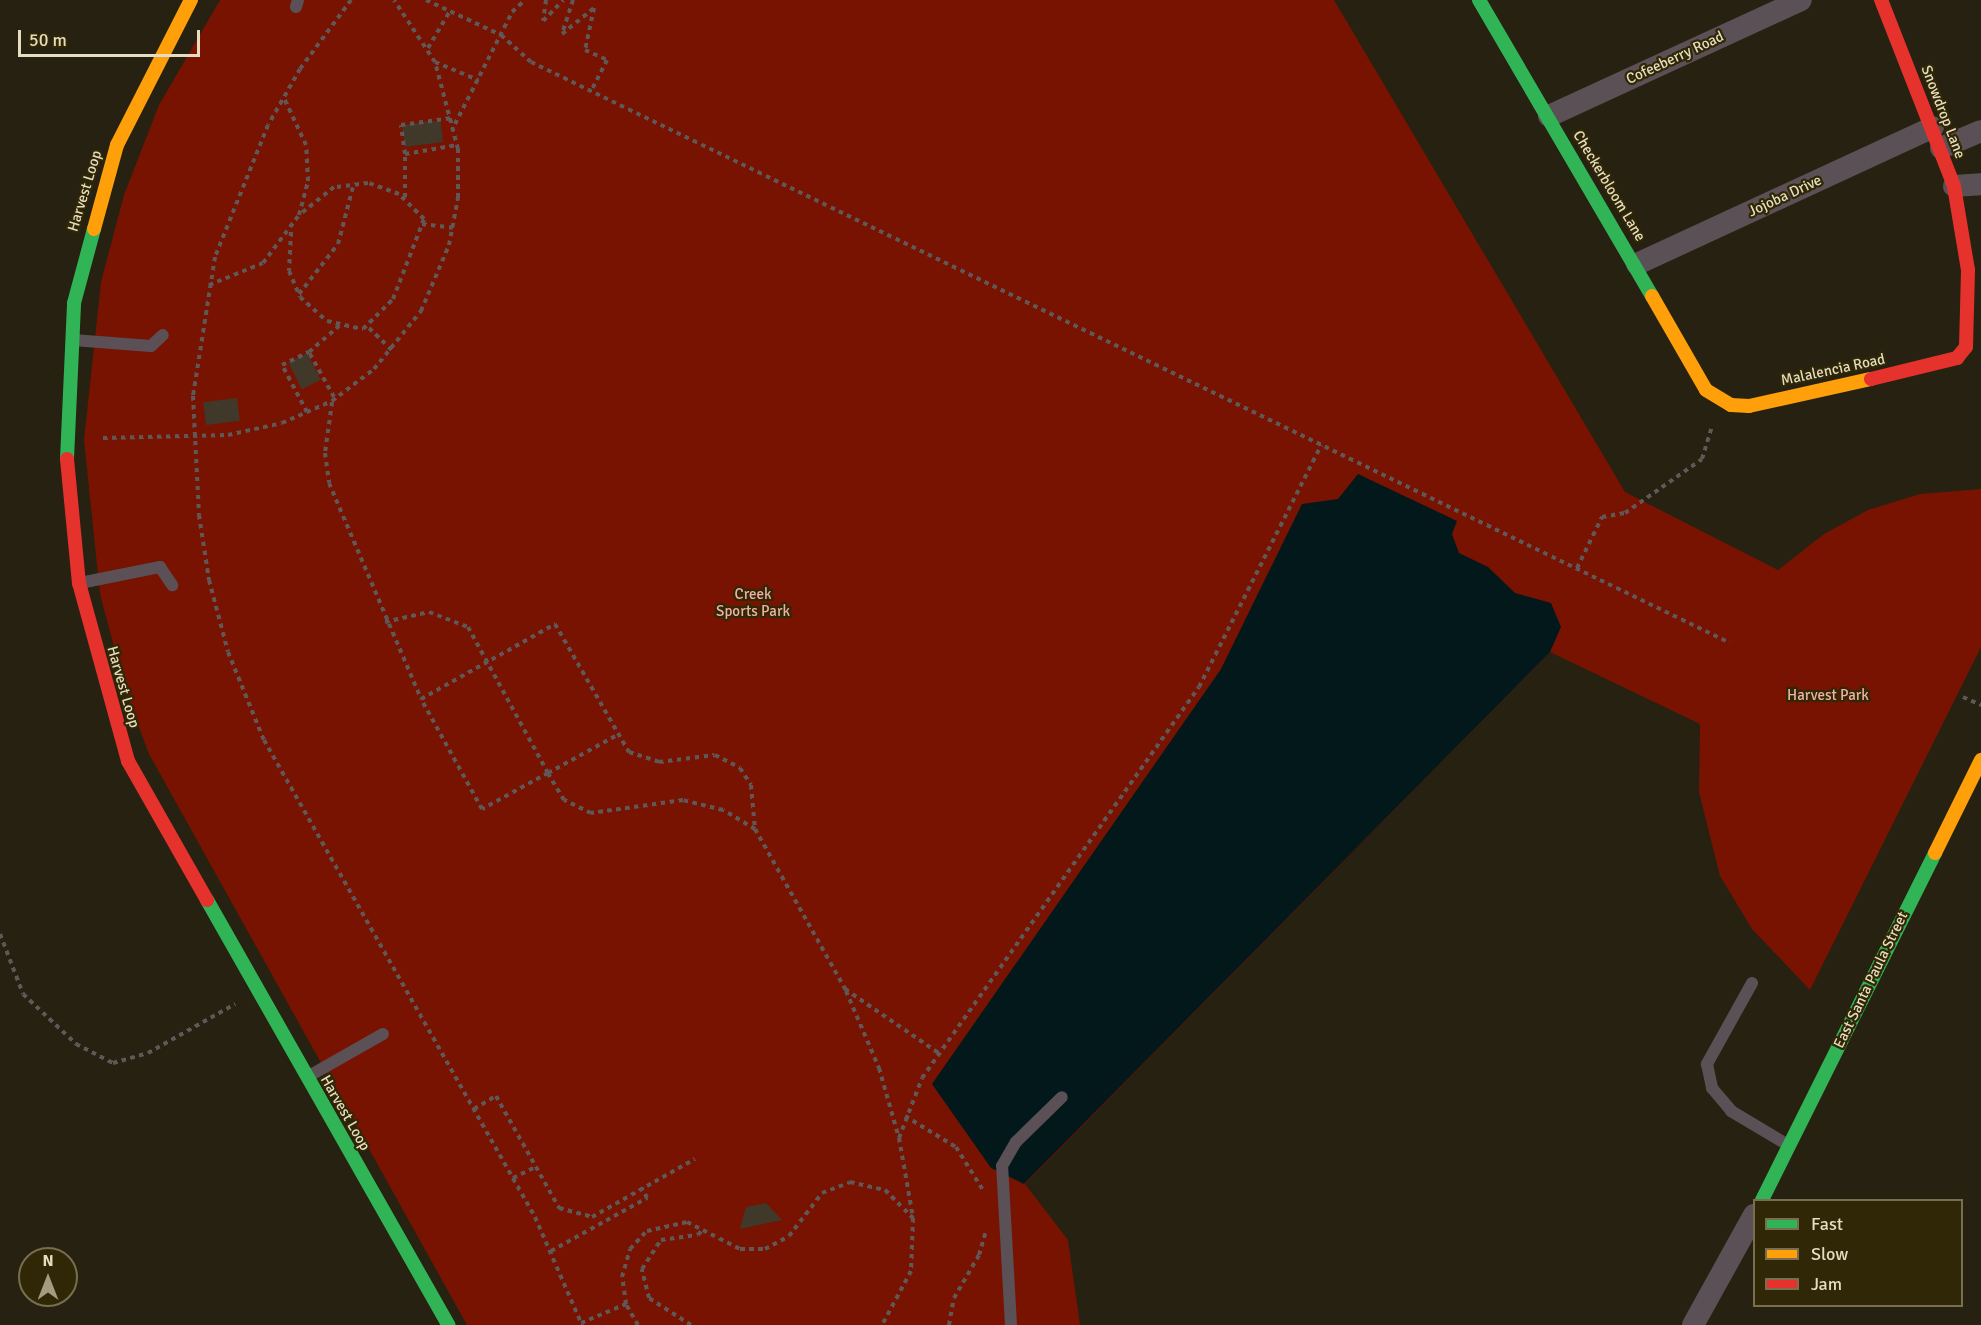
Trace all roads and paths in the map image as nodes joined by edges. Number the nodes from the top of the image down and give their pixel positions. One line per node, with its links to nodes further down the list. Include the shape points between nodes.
1 (191, 0): 40 (street, Harvest Loop, via 117,146 87,239)
2 (351, 0): 18 (path)
3 (394, 0): 14 (path)
4 (426, 0): 12 (path)
5 (525, 0): 13 (path)
6 (546, 0): 7 (path, via 543,21)
7 (563, 0)
8 (573, 0): 17 (path, via 562,34 594,8 585,50 607,60)
9 (1479, 0): 19 (street, Checkerbloom Lane)
10 (1801, 0): 19 (street, Cofeeberry Road)
11 (1881, 0): 23 (street, Snowdrop Lane)
12 (450, 11): 13 (path); 14 (path)
13 (501, 35): 16 (path); 17 (path, via 531,62)
14 (428, 48): 15 (path)
15 (435, 62): 16 (path); 20 (path)
16 (478, 80): 21 (path)
17 (591, 91): 50 (path)
18 (283, 96): 30 (path, via 306,145 308,181); 35 (path, via 238,191)
19 (1549, 116): 34 (street, Checkerbloom Lane)
20 (453, 118): 21 (path); 25 (path, via 401,125)
21 (455, 126): 24 (path)
22 (1981, 131): 23 (street, Jojoba Drive)
23 (1937, 138): 28 (street, Snowdrop Lane); 34 (street, Jojoba Drive)
24 (458, 145): 25 (path); 32 (path)
25 (405, 154): 29 (path)
26 (354, 183): 29 (path, via 381,186); 30 (path, via 323,193); 36 (path, via 338,244)
27 (1981, 184): 28 (street)
28 (1954, 186): 41 (street, Snowdrop Lane, via 1969,280)
29 (405, 198): 31 (path)
30 (299, 215): 33 (path)
31 (422, 224): 32 (path); 38 (path, via 405,277)
32 (453, 228): 42 (path, via 432,290)
33 (291, 232): 35 (path, via 257,267); 36 (path, via 287,261)
34 (1636, 264): 44 (street, Checkerbloom Lane)
35 (209, 285): 49 (path, via 196,359)
36 (298, 295): 37 (path, via 315,313)
37 (340, 325): 38 (path); 43 (path)
38 (369, 328): 42 (path)
39 (164, 335): 40 (lane, via 151,346)
40 (69, 339): 52 (street, Harvest Loop, via 64,440)
41 (1966, 347): 46 (street, Malalencia Road, via 1957,358 1937,364 1749,406)
42 (392, 350): 45 (path)
43 (309, 352): 45 (path); 47 (path, via 282,365)
44 (1706, 390): 46 (street, Malalencia Road)
45 (333, 399): 47 (path); 54 (path, via 325,453 329,483)
46 (1719, 400): 51 (path, via 1702,459 1625,513 1602,517)
47 (307, 412): 49 (path, via 255,430)
48 (103, 438): 49 (path)
49 (194, 438): 72 (path, via 209,580 237,678 290,791)
50 (1321, 445): 51 (path); 69 (path, via 1199,687)
51 (1576, 568): 55 (path)
52 (79, 583): 53 (lane, via 160,567); 67 (street, Harvest Loop, via 128,761)
53 (171, 585)
54 (385, 622): 56 (path, via 418,612 440,614 468,627); 58 (path)
55 (1730, 643)
56 (488, 662): 58 (path); 60 (path, via 555,624); 62 (path)
57 (1963, 697): 59 (path)
58 (421, 699): 62 (path, via 482,809)
59 (1981, 705)
60 (617, 735): 62 (path); 63 (path, via 629,752 650,761 715,756 734,763 751,785)
61 (1980, 764): 75 (street, East Santa Paula Street)
62 (548, 773): 63 (path, via 564,800 591,813 683,800 723,810)
63 (755, 830): 66 (path)
64 (0, 934): 67 (path, via 23,994 76,1044 112,1063 148,1053)
65 (1752, 983): 75 (lane, via 1707,1064 1712,1088 1731,1111)
66 (845, 989): 69 (path); 74 (path, via 879,1068)
67 (256, 991): 70 (street, Harvest Loop)
68 (383, 1034): 70 (lane)
69 (940, 1054): 73 (path)
70 (305, 1078): 91 (street, Harvest Loop)
71 (1062, 1097): 96 (lane, via 1016,1142 1002,1166)
72 (474, 1109): 77 (path, via 496,1096); 78 (path)
73 (905, 1116): 74 (path); 80 (path, via 964,1154)
74 (899, 1138): 84 (path)
75 (1789, 1145): 81 (street, East Santa Paula Street)
76 (695, 1159): 79 (path)
77 (536, 1167): 78 (path); 82 (path, via 559,1208 592,1217)
78 (513, 1178): 88 (path)
79 (642, 1188): 82 (path); 83 (path, via 647,1198)
80 (986, 1198)
81 (1762, 1199)
82 (608, 1207): 83 (path)
83 (613, 1217): 88 (path)
84 (913, 1218): 87 (path, via 885,1191 850,1182 822,1192 789,1236 765,1249 740,1249); 94 (path, via 911,1271)
85 (1753, 1219): 97 (street)
86 (987, 1226): 95 (path, via 979,1255 954,1298)
87 (704, 1228): 89 (path, via 668,1223 638,1239 623,1269); 93 (path, via 698,1235 661,1240 642,1269 649,1298)
88 (551, 1251): 90 (path)
89 (626, 1304): 90 (path); 92 (path)
90 (582, 1324)
91 (448, 1325)
92 (638, 1325)
93 (691, 1325)
94 (882, 1325)
95 (949, 1325)
96 (1011, 1325)
97 (1693, 1325)

